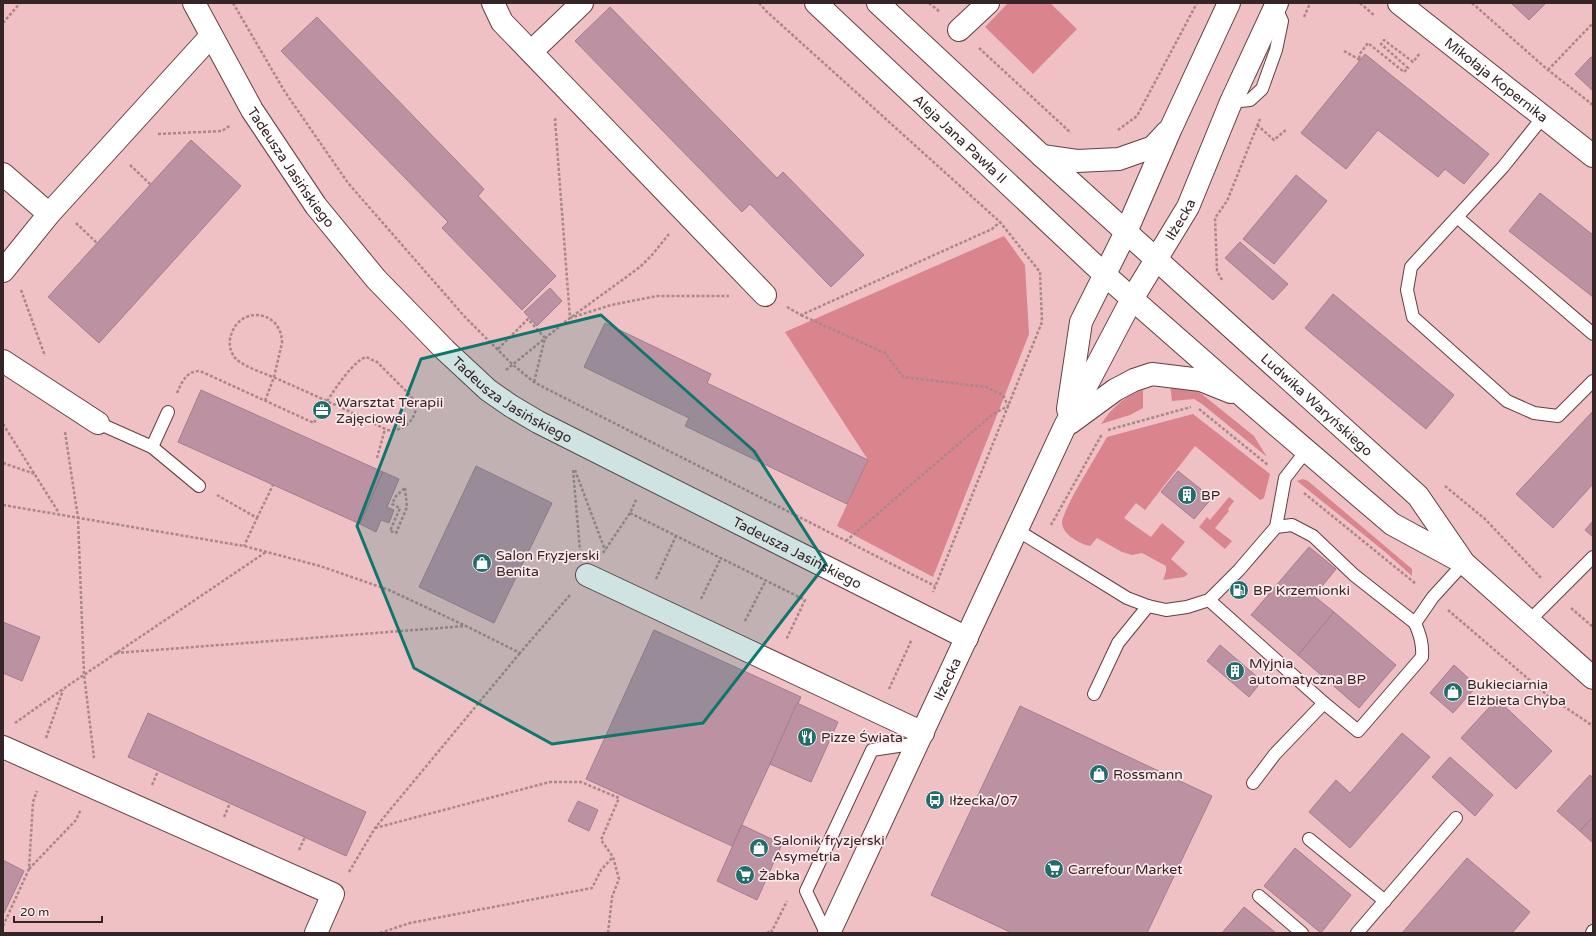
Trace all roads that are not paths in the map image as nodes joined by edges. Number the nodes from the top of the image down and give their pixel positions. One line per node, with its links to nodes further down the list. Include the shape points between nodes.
1 (194, 3): 11 (street, Tadeusza Jasińskiego)
2 (493, 3): 12 (street, via 502,22)
3 (582, 3): 12 (street)
4 (816, 3): 23 (street, Aleja Jana Pawła II)
5 (878, 3): 15 (street)
6 (988, 3): 10 (street)
7 (1229, 3): 14 (street, Iłżecka)
8 (1400, 3): 13 (street, Mikołaja Kopernika)
9 (1276, 5): 21 (street, Iłżecka, via 1231,102 1188,207)
10 (959, 30)
11 (211, 36): 18 (street); 45 (street, Tadeusza Jasińskiego, via 252,110 316,206 376,279 488,390 538,422)
12 (530, 52): 24 (street)
13 (1543, 117): 16 (street, Mikołaja Kopernika); 19 (lane, via 1504,167)
14 (1171, 128): 15 (street, via 1153,147 1119,159 1078,161); 20 (street, Iłżecka)
15 (1042, 156): 20 (street)
16 (1593, 156)
17 (3, 174): 18 (street)
18 (53, 210): 22 (street)
19 (1457, 217): 26 (lane); 28 (lane, via 1411,267 1407,290 1413,317 1507,401 1534,413 1558,416)
20 (1126, 232): 21 (street, Ludwika Waryńskiego); 23 (street, Iłżecka)
21 (1156, 259): 25 (street, Iłżecka); 39 (street, Ludwika Waryńskiego, via 1418,496)
22 (3, 271)
23 (1105, 275): 25 (street, Aleja Jana Pawła II); 32 (street, Iłżecka, via 1081,322)
24 (765, 295)
25 (1132, 300): 29 (street, Ludwika Waryńskiego); 32 (street, Iłżecka)
26 (1593, 334)
27 (3, 361): 31 (street)
28 (1593, 381)
29 (1245, 398): 32 (street, Ludwika Waryńskiego, via 1201,380 1152,374 1115,390); 34 (street, Ludwika Waryńskiego)
30 (168, 412): 33 (lane)
31 (98, 423): 33 (lane)
32 (1065, 426): 37 (street, Iłżecka)
33 (152, 447): 35 (lane)
34 (1306, 451): 36 (lane, via 1285,478); 39 (street, Ludwika Waryńskiego, via 1392,524)
35 (199, 486)
36 (1276, 527): 41 (lane); 44 (lane, via 1292,525 1314,536 1354,575)
37 (1017, 530): 42 (lane, via 1127,598); 45 (street, Iłżecka)
38 (1593, 557): 43 (lane)
39 (1464, 563): 43 (street, Ludwika Waryńskiego); 44 (lane, via 1433,597)
40 (587, 576): 50 (street, via 878,712)
41 (1210, 600): 42 (lane, via 1166,610); 48 (lane)
42 (1148, 606): 47 (lane, via 1118,643)
43 (1529, 621): 46 (street, Ludwika Waryńskiego)
44 (1415, 623): 48 (lane, via 1423,648 1422,657 1358,731)
45 (967, 638): 50 (street, Iłżecka)
46 (1593, 678)
47 (1094, 694)
48 (1324, 703): 51 (lane, via 1275,754)
49 (6, 737): 56 (street, via 42,765 333,894)
50 (920, 738): 57 (lane, via 872,750 806,891); 58 (street, Iłżecka)
51 (1253, 784)
52 (1456, 818): 55 (lane)
53 (1309, 838): 55 (lane)
54 (1259, 896): 59 (lane)
55 (1385, 901): 60 (lane)
56 (316, 933)
57 (826, 933)
58 (829, 933)
59 (1302, 933)
60 (1357, 933)

